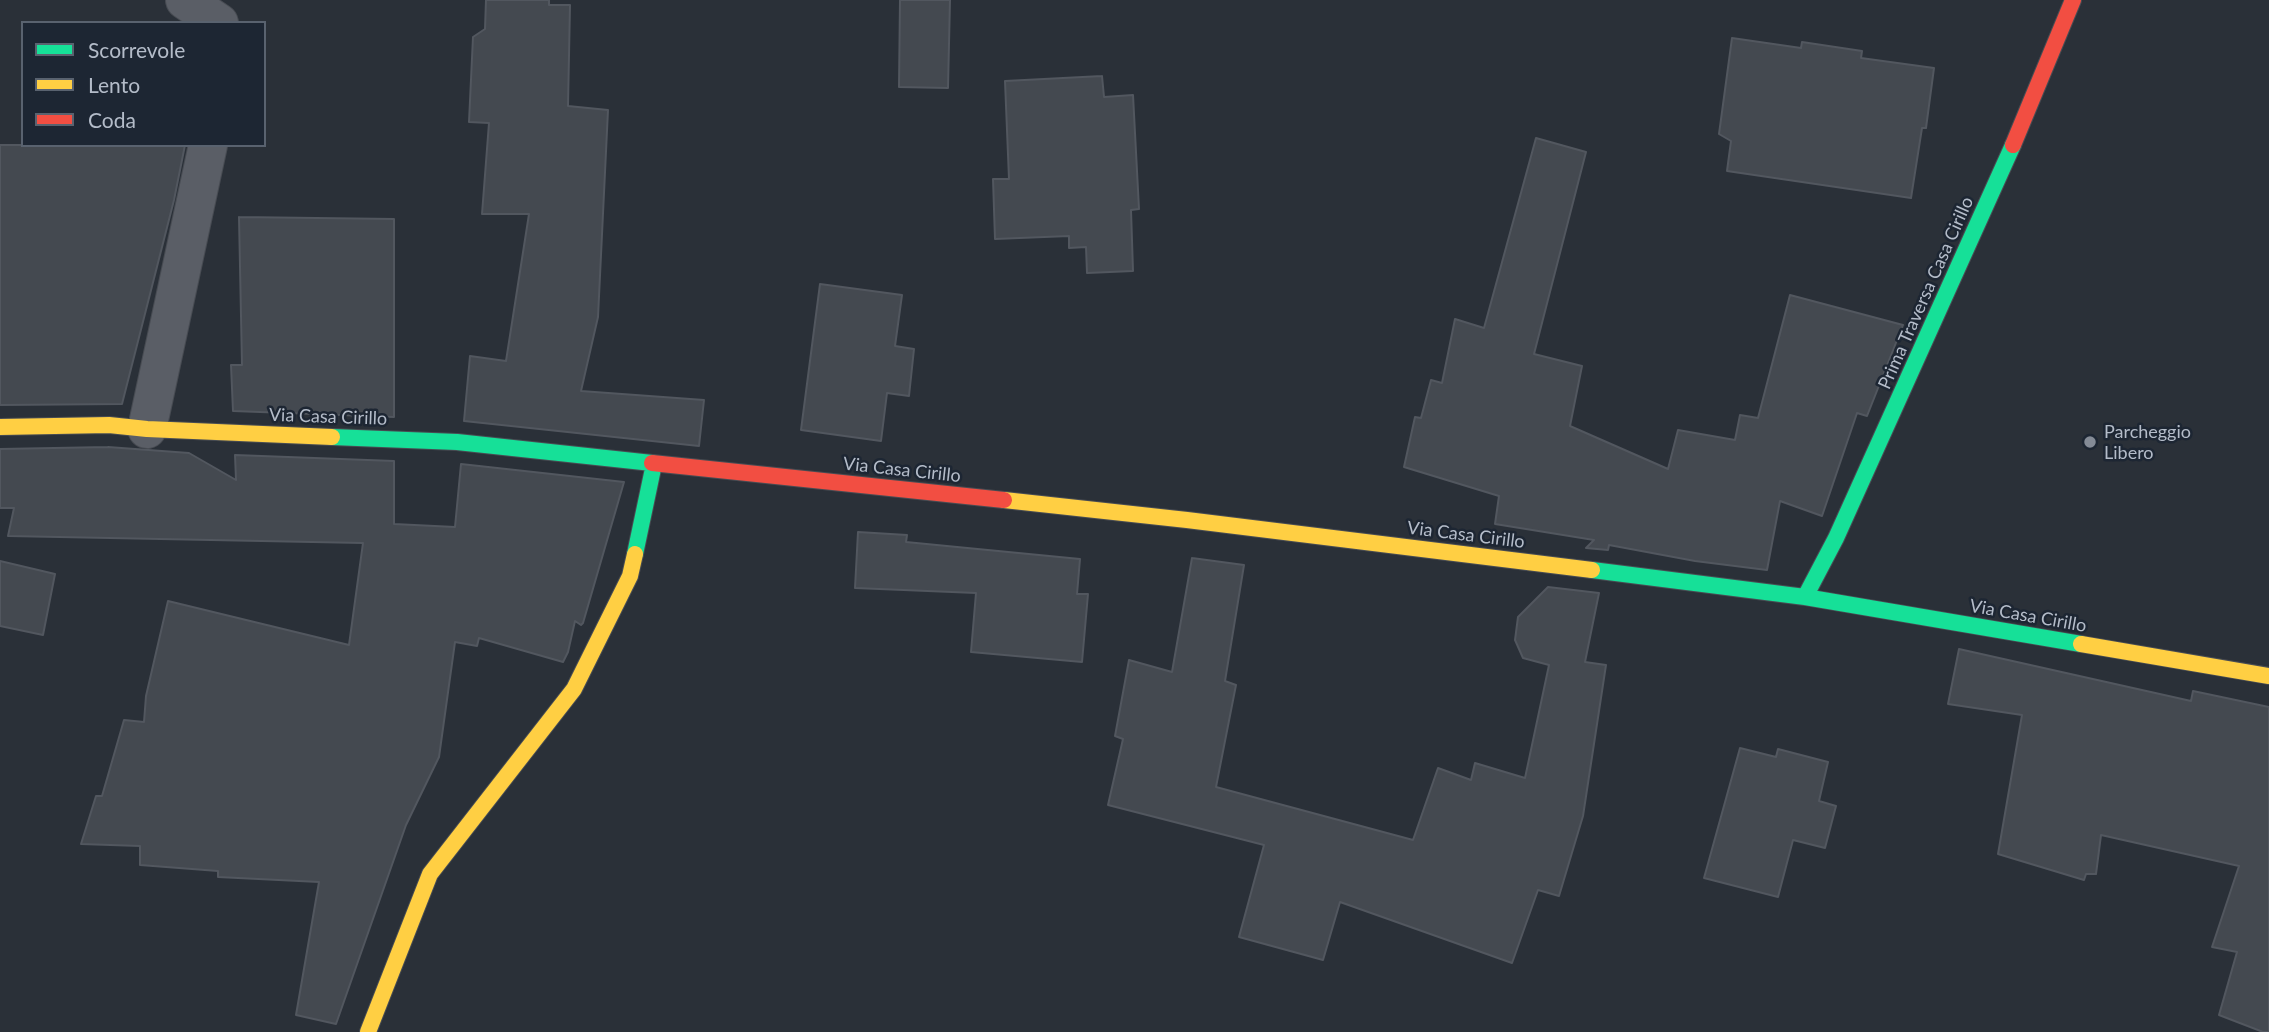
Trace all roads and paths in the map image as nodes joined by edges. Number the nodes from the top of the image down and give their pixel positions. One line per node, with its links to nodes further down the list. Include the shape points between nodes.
1 (185, 0): 3 (street)
2 (2073, 0): 8 (street, Prima Traversa Casa Cirillo, via 2026,116 1836,538)
3 (216, 21)
4 (208, 147): 6 (street)
5 (0, 427): 6 (street, Via Casa Cirillo)
6 (147, 429): 7 (street, Via Casa Cirillo, via 457,442)
7 (654, 464): 8 (street, Via Casa Cirillo, via 1187,520); 10 (street, via 630,576 574,690 430,874)
8 (1805, 597): 9 (street, Via Casa Cirillo)
9 (2269, 676)
10 (368, 1032)

